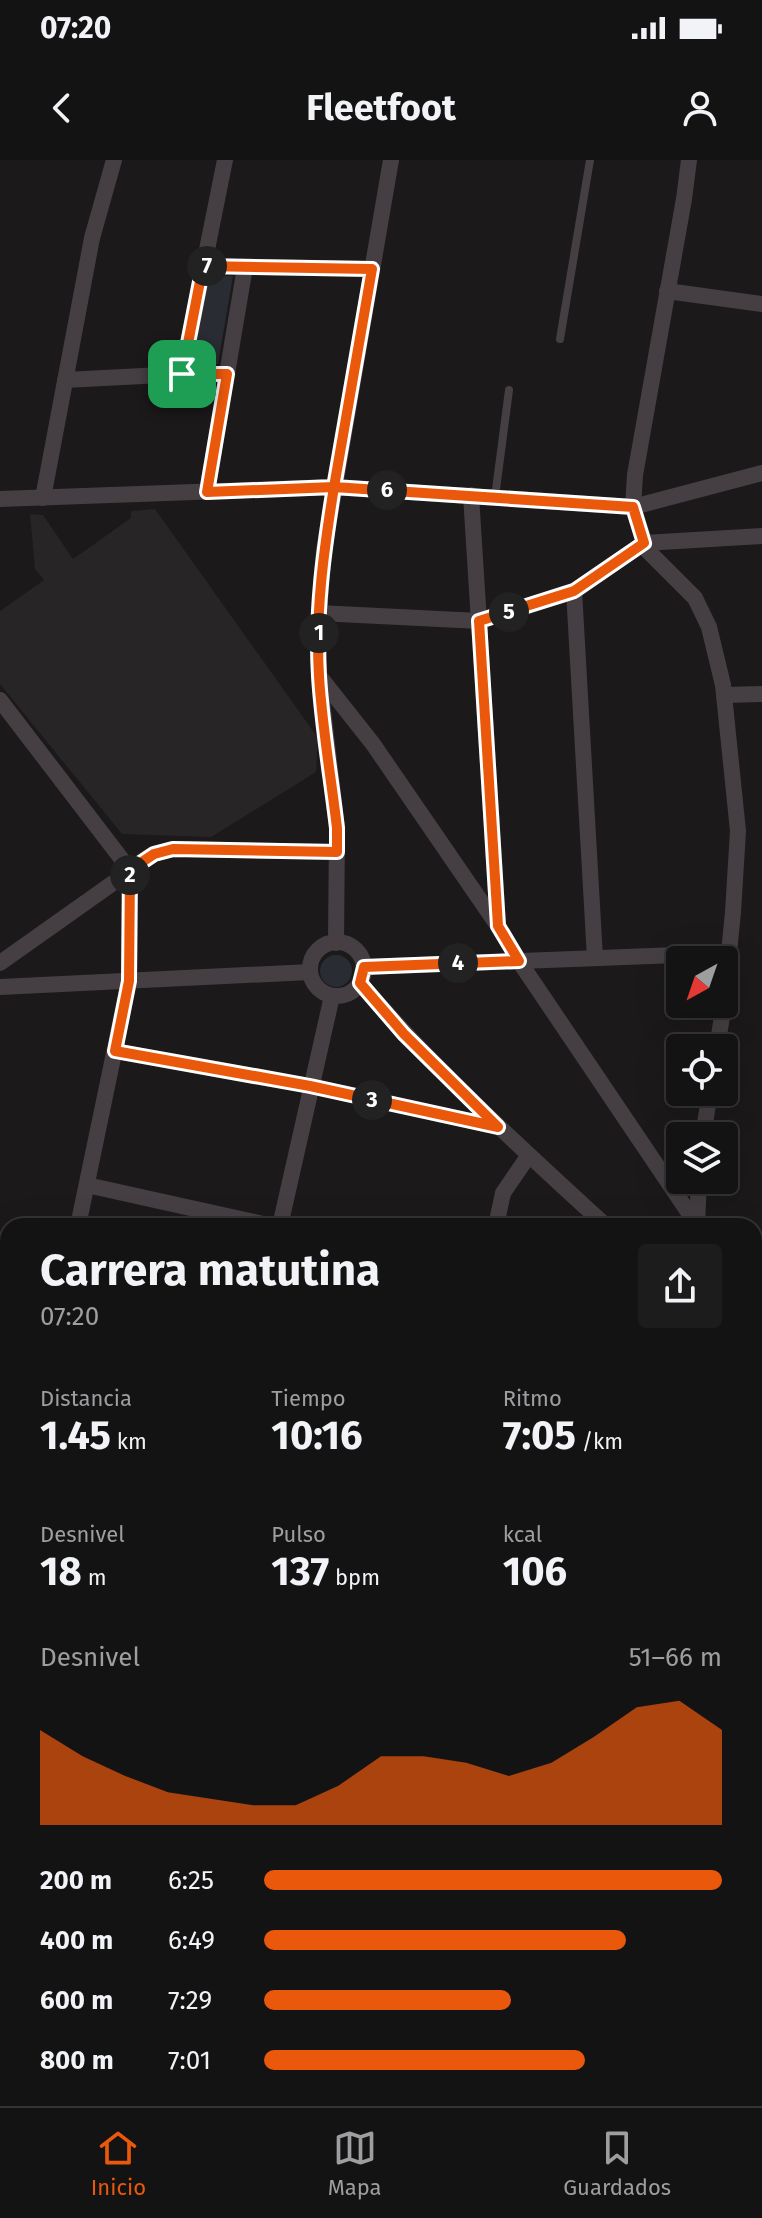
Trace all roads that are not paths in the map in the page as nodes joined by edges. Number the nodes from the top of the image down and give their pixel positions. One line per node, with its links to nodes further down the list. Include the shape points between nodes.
1 (114, 160): 16 (street, via 92,238)
2 (225, 160): 8 (street)
3 (391, 160): 10 (street)
4 (590, 160): 13 (lane)
5 (673, 160): 7 (street)
6 (689, 160): 7 (street)
7 (686, 185): 11 (street)
8 (203, 266): 9 (street); 14 (street)
9 (245, 267): 10 (street); 15 (street)
10 (372, 269): 19 (street)
11 (667, 291): 12 (street); 25 (street)
12 (762, 304)
13 (560, 339)
14 (182, 374): 15 (street); 16 (street)
15 (227, 374): 20 (street)
16 (65, 380): 23 (street)
17 (509, 390): 22 (lane)
18 (762, 473): 25 (street)
19 (334, 487): 20 (street); 21 (street); 29 (street)
20 (207, 492): 23 (street)
21 (471, 495): 22 (street); 30 (street)
22 (495, 497): 25 (street)
23 (43, 498): 24 (street)
24 (0, 499)
25 (633, 507): 27 (street)
26 (762, 536): 27 (street)
27 (644, 543): 28 (street); 33 (street, via 695,598 709,627)
28 (574, 591): 30 (street); 41 (street)
29 (319, 613): 30 (street); 31 (street)
30 (479, 621): 37 (street)
31 (319, 676): 35 (street); 37 (street, via 373,744)
32 (762, 694): 33 (street)
33 (724, 695): 39 (street, via 738,831)
34 (0, 700): 36 (street)
35 (337, 852): 36 (street, via 173,849); 38 (street)
36 (130, 870): 43 (street); 46 (street)
37 (498, 926): 42 (street)
38 (336, 943): 44 (street, via 314,955); 45 (street, via 358,952)
39 (730, 946)
40 (666, 955): 41 (street)
41 (595, 958): 42 (street)
42 (519, 961): 45 (street); 60 (street)
43 (0, 963)
44 (310, 972): 46 (street); 48 (street, via 317,987)
45 (362, 975): 48 (street, via 348,994); 51 (street, via 404,1034)
46 (129, 981): 47 (street); 49 (street)
47 (0, 987)
48 (332, 996): 50 (street)
49 (115, 1051): 50 (street); 53 (street)
50 (310, 1086): 51 (street); 57 (street)
51 (498, 1127): 52 (street)
52 (529, 1155): 58 (street, via 503,1193); 59 (street)
53 (87, 1185): 55 (street); 56 (street)
54 (698, 1194): 61 (street)
55 (80, 1218)
56 (236, 1218)
57 (282, 1218)
58 (498, 1218)
59 (597, 1218)
60 (692, 1218)
61 (697, 1218)

